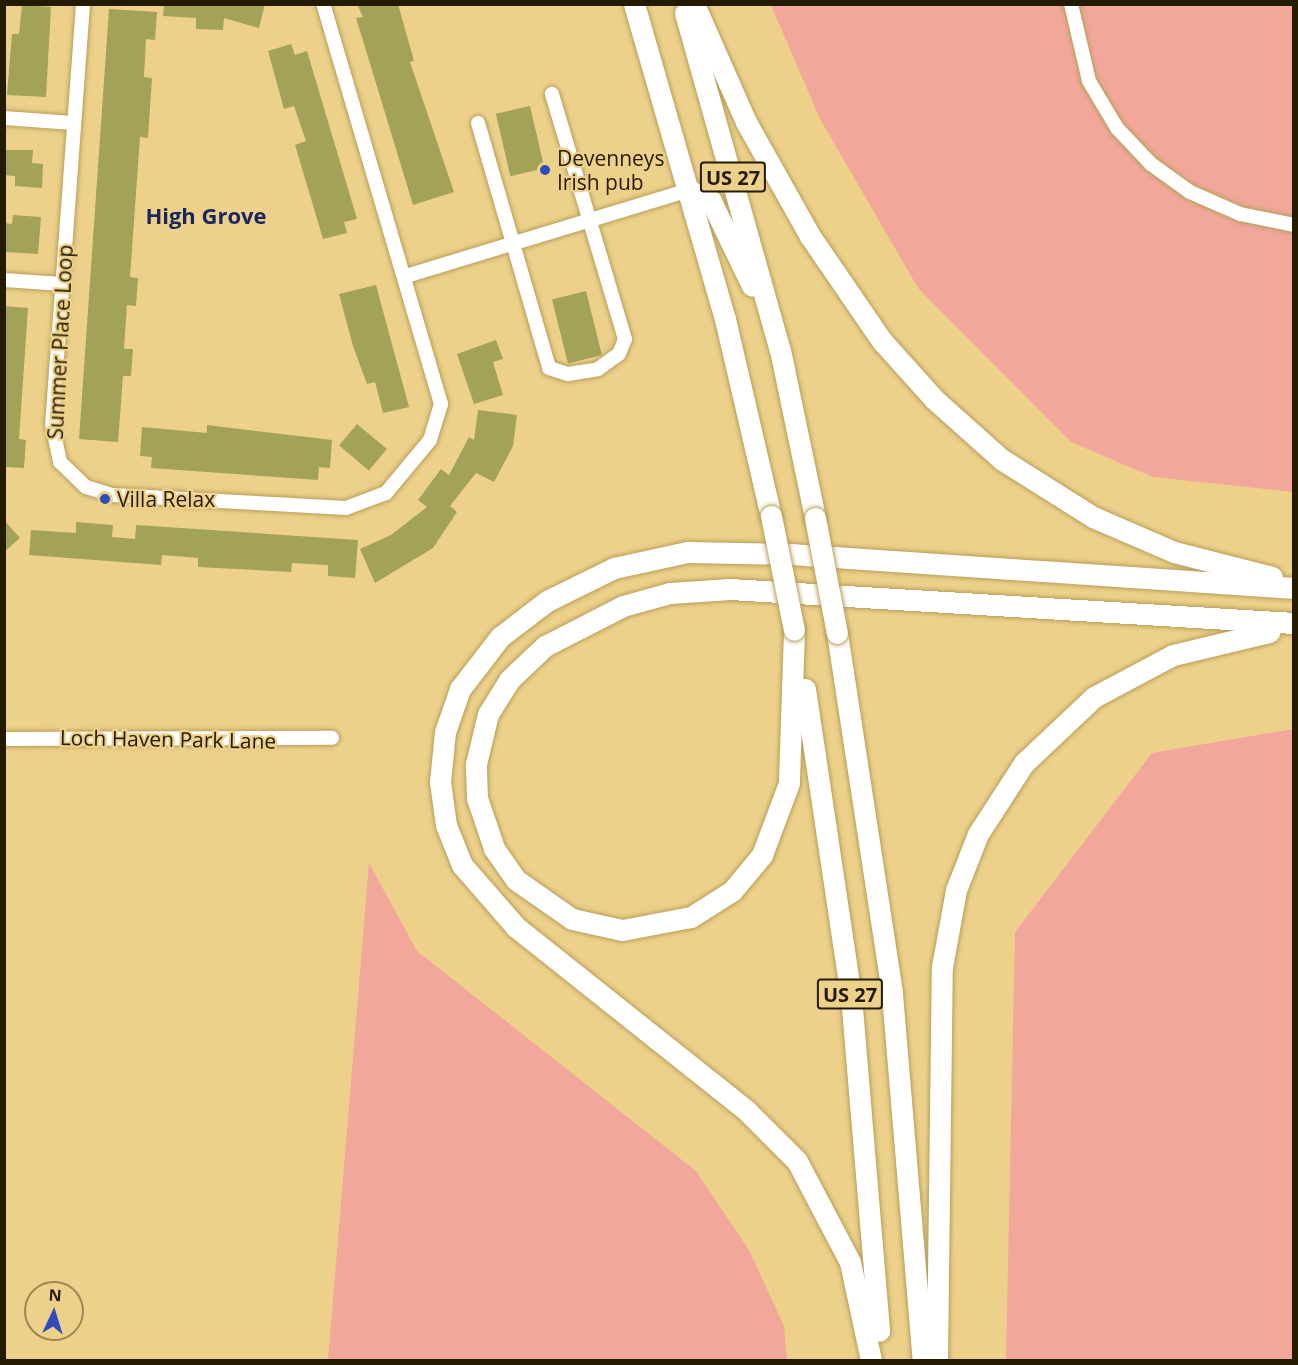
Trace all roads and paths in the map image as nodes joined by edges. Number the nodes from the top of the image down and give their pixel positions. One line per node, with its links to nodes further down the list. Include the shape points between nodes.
1 (83, 4): 9 (street, Summer Place Loop)
2 (323, 4): 15 (street, Summer Place Loop)
3 (634, 4): 11 (highway, US 27)
4 (682, 4): 18 (highway, US 27)
5 (694, 4): 19 (highway, via 746,122 810,236 882,341 934,399 1014,468 1093,517 1174,552)
6 (1071, 4): 13 (street, via 1089,81 1117,128 1151,164 1190,192 1240,214)
7 (552, 94): 12 (street)
8 (4, 118): 9 (street)
9 (73, 123): 17 (street, Summer Place Loop)
10 (478, 123): 14 (street)
11 (689, 190): 12 (street); 18 (highway, via 711,201 726,225); 22 (highway, US 27, bridge, via 771,516)
12 (590, 220): 14 (street); 14 (street, via 625,339 619,354 598,369 568,374 549,368)
13 (1293, 225)
14 (514, 244): 15 (street)
15 (406, 276): 17 (street, Summer Place Loop, via 439,390 440,417 430,440 386,493 346,508 112,495 75,480 60,462 52,437)
16 (4, 280): 17 (street)
17 (62, 284)
18 (780, 350): 28 (highway, US 27, bridge, via 837,633 892,994)
19 (1293, 582)
20 (1293, 588): 26 (highway, via 780,553 687,552 614,568 547,601 500,637 463,684 448,721 440,782 446,825 462,864 516,927 746,1110 797,1161 850,1262)
21 (1293, 623): 22 (highway, via 730,590 685,591 623,606 545,646 509,680 488,714 477,756 477,798 494,848 516,880 572,919 622,930 691,916 732,891 762,855 789,783)
22 (794, 630): 27 (highway, US 27, via 849,985)
23 (1293, 631): 29 (highway, via 1199,645 1118,682 1070,717 1032,755 978,834 956,890 942,967)
24 (332, 738): 25 (street, Loch Haven Park Lane)
25 (4, 739)
26 (870, 1360)
27 (881, 1360)
28 (923, 1360)
29 (937, 1360)

